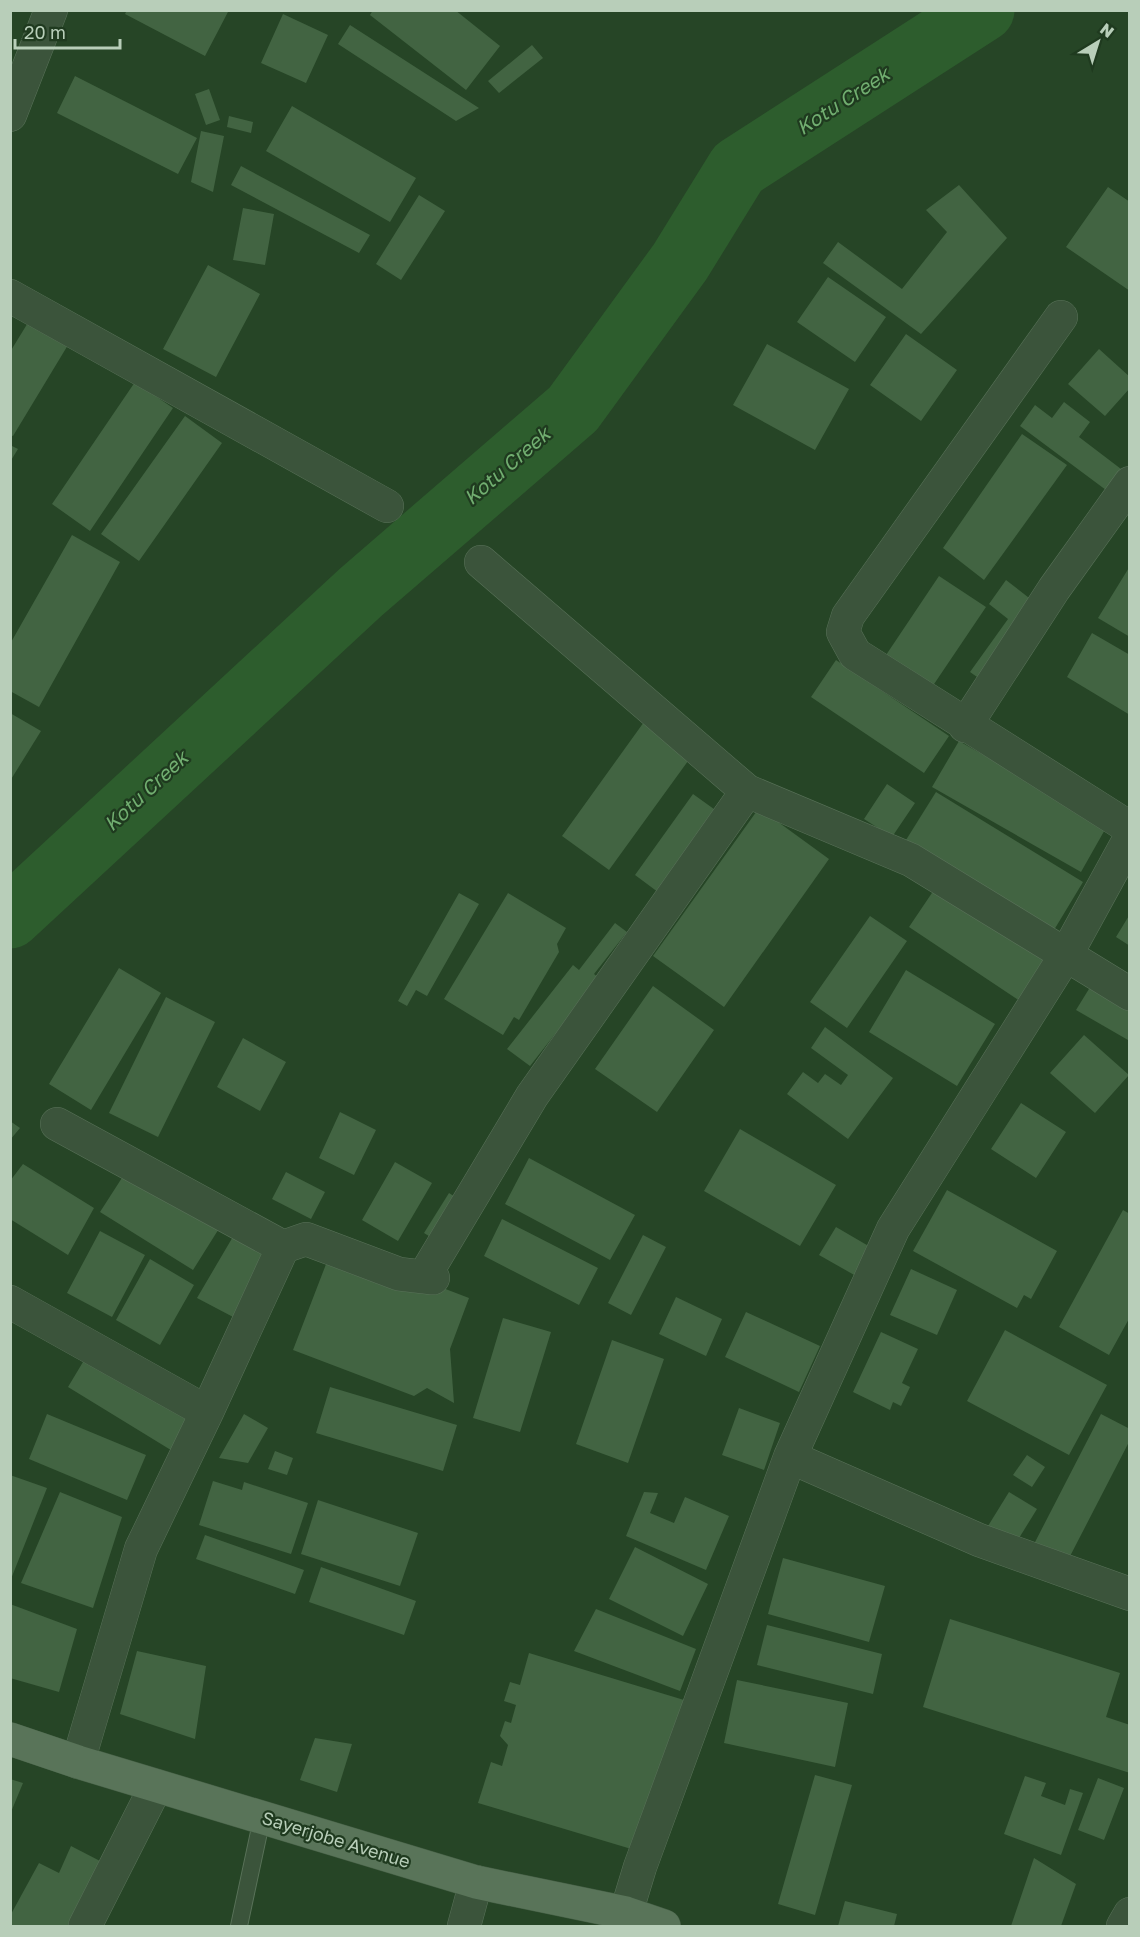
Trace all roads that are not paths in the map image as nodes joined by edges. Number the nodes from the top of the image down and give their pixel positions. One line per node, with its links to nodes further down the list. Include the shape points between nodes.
1 (51, 10): 2 (street)
2 (10, 115)
3 (10, 296): 6 (street)
4 (1061, 317): 8 (street, via 848,616 843,632 855,654)
5 (1130, 483): 8 (street, via 1054,589)
6 (387, 506)
7 (481, 562): 9 (street)
8 (965, 726): 10 (street)
9 (747, 791): 12 (street, via 911,860); 15 (street, via 532,1096 428,1270 433,1278 399,1274 306,1239)
10 (1130, 828)
11 (1130, 838): 12 (street)
12 (1067, 953): 13 (street); 18 (street, via 893,1229)
13 (1130, 994)
14 (57, 1124): 15 (street)
15 (283, 1247): 17 (street)
16 (10, 1302): 17 (street)
17 (207, 1412): 21 (street, via 141,1550)
18 (790, 1457): 19 (street, via 979,1540); 25 (street)
19 (1130, 1594)
20 (10, 1739): 21 (main road, Sayerjobe Avenue)
21 (78, 1762): 22 (main road, Sayerjobe Avenue)
22 (156, 1786): 23 (main road, Sayerjobe Avenue); 27 (street)
23 (262, 1818): 24 (main road, Sayerjobe Avenue); 28 (lane)
24 (476, 1882): 25 (main road, Sayerjobe Avenue); 29 (street)
25 (626, 1913): 30 (main road, Sayerjobe Avenue)
26 (1130, 1914): 31 (street)
27 (85, 1926)
28 (239, 1926)
29 (464, 1926)
30 (664, 1926)
31 (1124, 1926)

